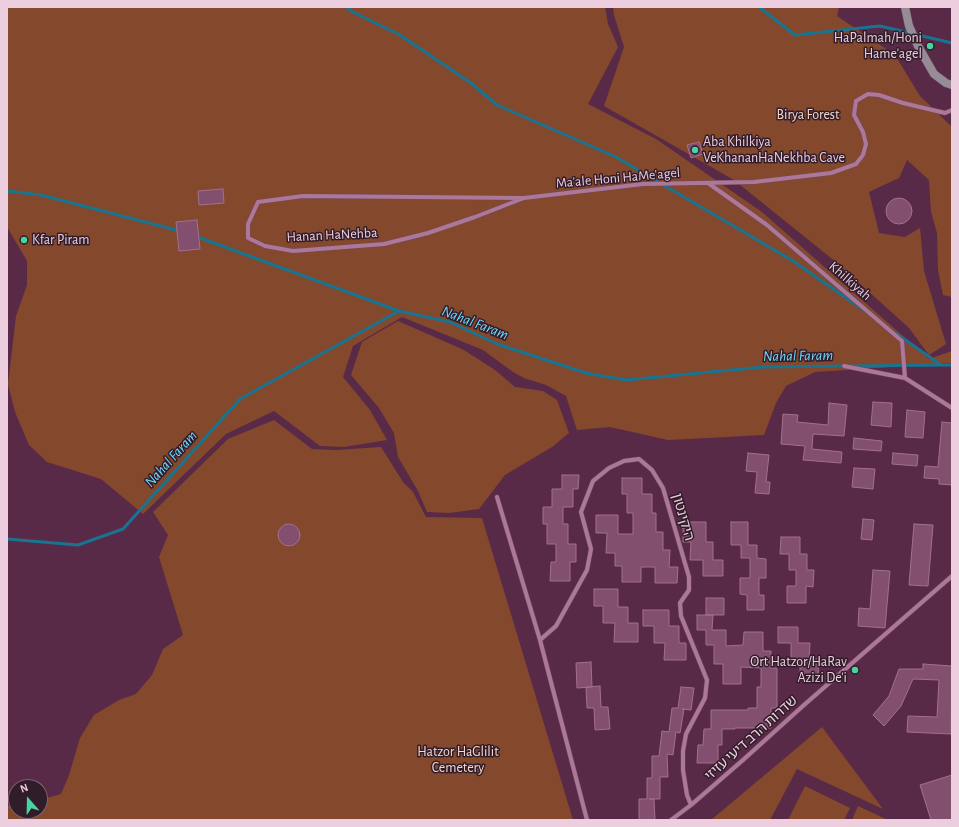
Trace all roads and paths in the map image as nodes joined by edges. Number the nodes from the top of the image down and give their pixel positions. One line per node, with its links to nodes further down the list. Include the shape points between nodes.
1 (905, 7): 2 (street, via 915,40 934,74)
2 (952, 85)
3 (952, 110): 4 (street, Ma'ale Honi HaMe'agel, via 945,113 868,94 856,101 854,115 866,144 863,155 856,164 824,174 754,182)
4 (708, 182): 5 (street, Ma'ale Honi HaMe'agel, via 643,184); 7 (street, Khilkiyah, via 767,225 902,341)
5 (524, 198): 5 (street, Hanan HaNehba, via 303,196 258,202 248,224 248,238 265,246 292,251 384,244 428,234)
6 (844, 366): 7 (street)
7 (905, 378): 8 (street)
8 (952, 408)
9 (497, 497): 11 (street)
10 (952, 576): 12 (street, שדרות הרב דיעי עזיזי)
11 (540, 640): 12 (street, היקינטון, via 556,626 587,570 591,548 581,512 593,481 609,468 624,461 639,459 652,470 663,488 689,577 690,590 680,603 681,616 707,680 705,698 686,734 683,751 683,770); 13 (street)
12 (691, 805): 14 (street, שדרות הרב דיעי עזיזי)
13 (587, 820)
14 (671, 820)

